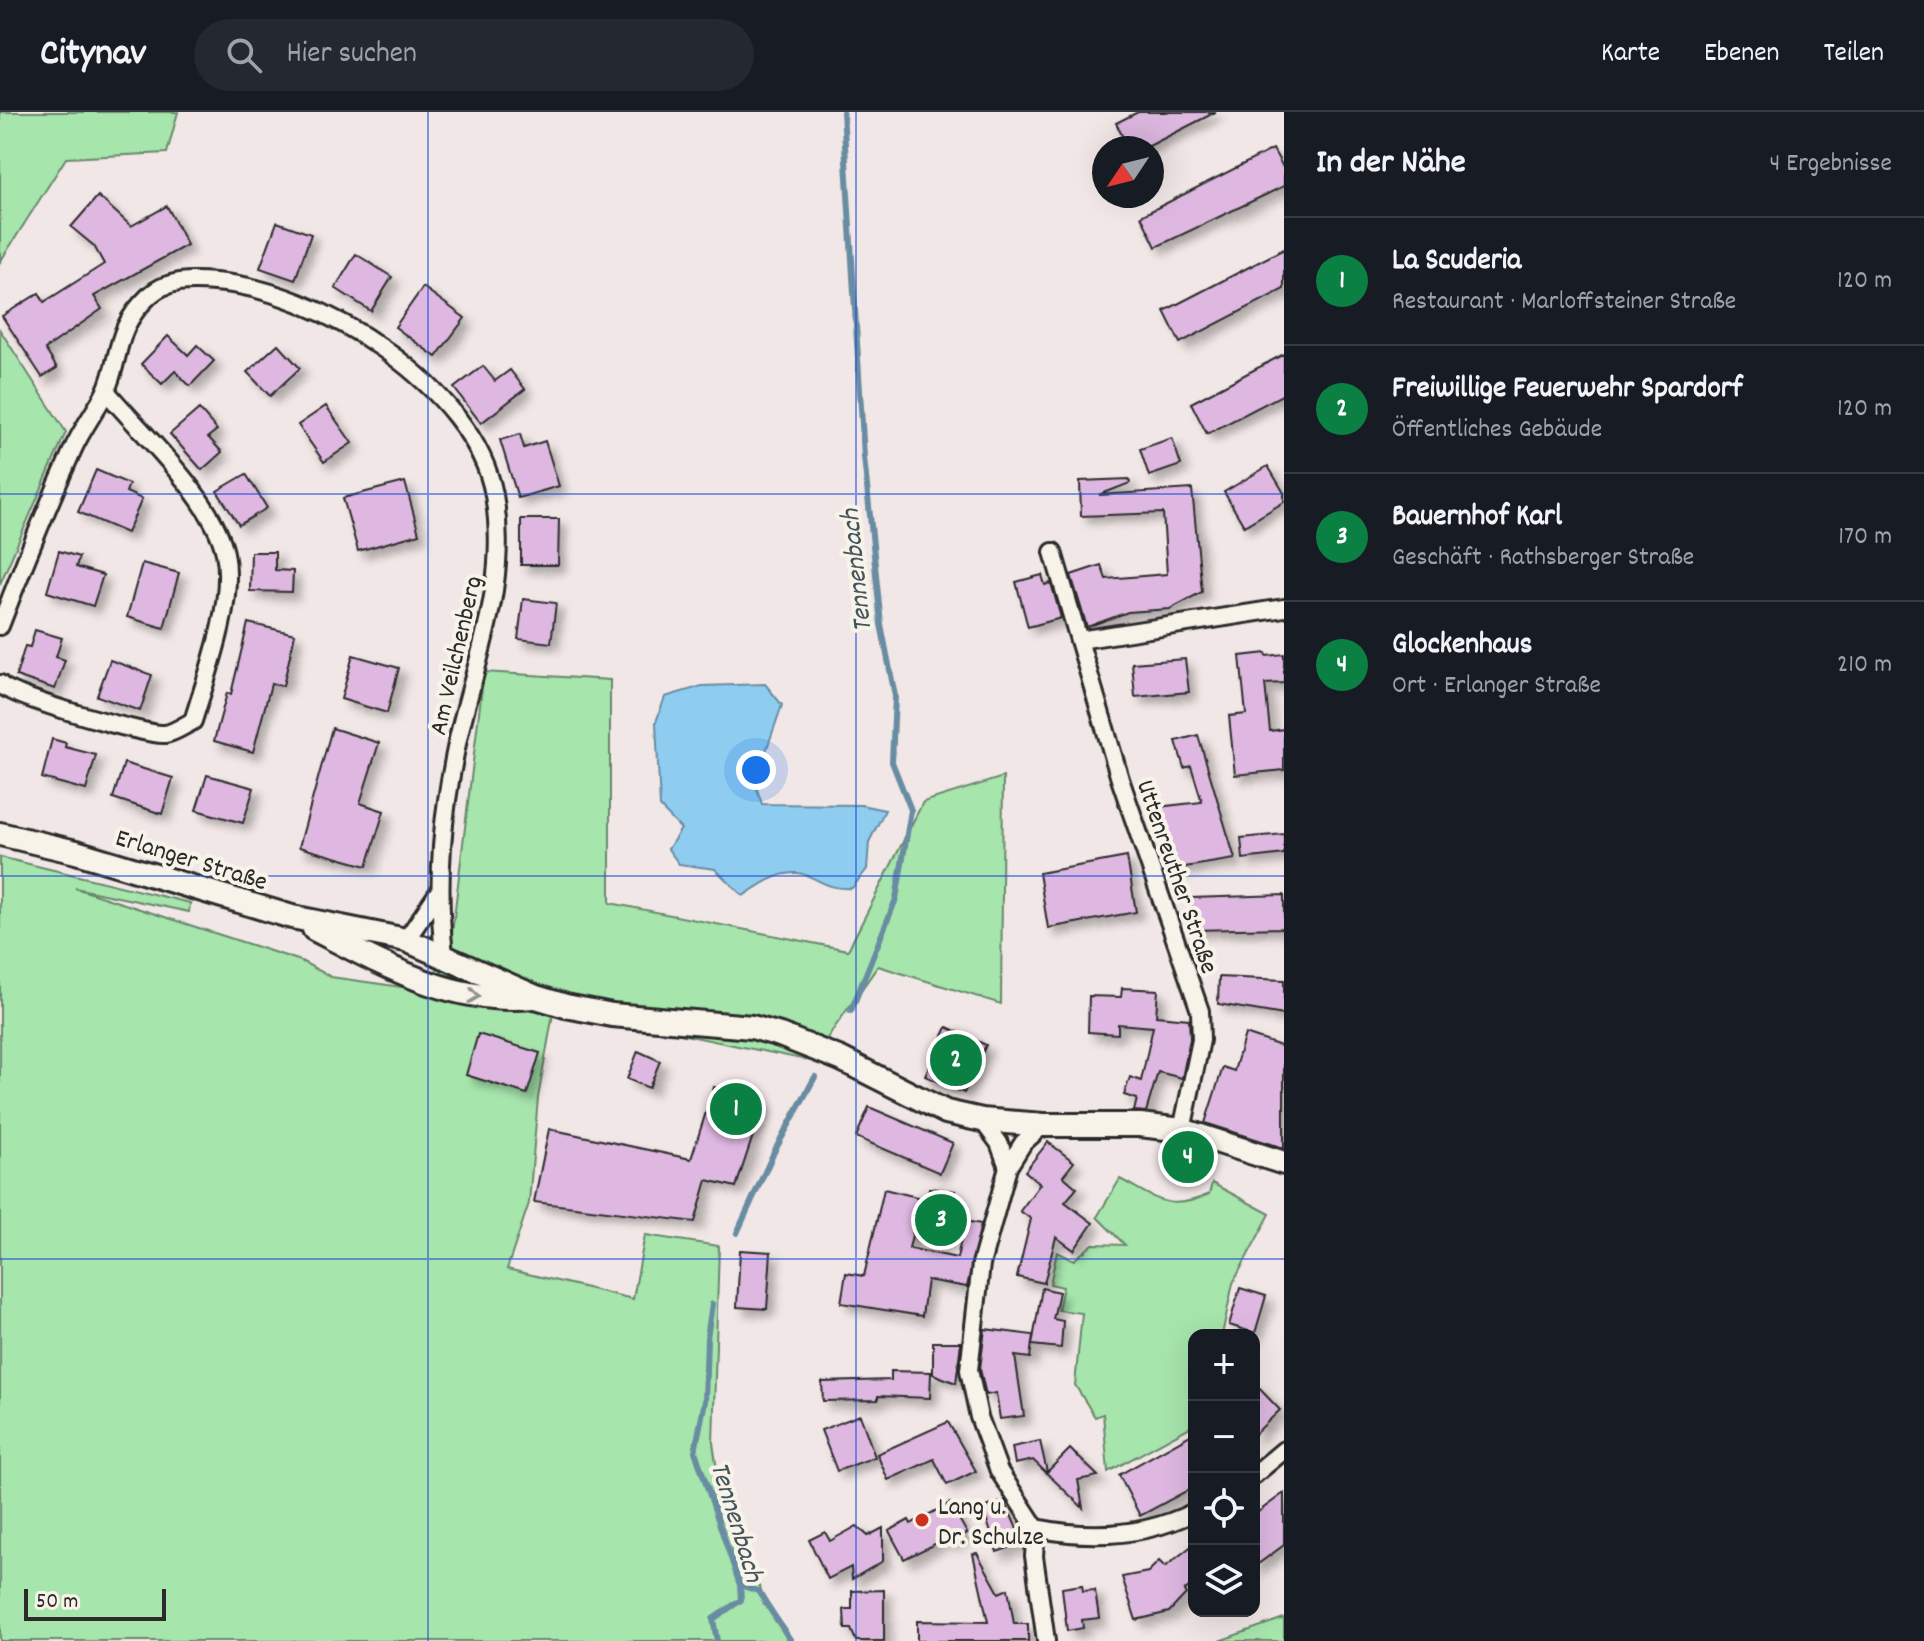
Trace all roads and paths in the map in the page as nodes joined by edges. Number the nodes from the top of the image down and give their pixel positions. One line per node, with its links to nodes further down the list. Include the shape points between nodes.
1 (106, 391): 4 (street, Am Veilchenberg, via 74,448); 6 (street, via 191,486 225,551 227,581 220,619 193,721 165,734 134,730 28,700); 8 (street, Am Veilchenberg, via 131,315 152,293 191,280 231,283 315,310 404,363 448,406 479,452 493,491 500,537 497,585 458,740)
2 (1053, 552): 5 (street, Uttenreuther Straße)
3 (1284, 608): 5 (street)
4 (0, 626)
5 (1079, 640): 16 (street, Uttenreuther Straße, via 1120,779 1200,1011 1201,1040)
6 (0, 684)
7 (0, 834): 9 (main road, Erlanger Straße)
8 (438, 893): 10 (street, Am Veilchenberg); 11 (street, Am Veilchenberg)
9 (292, 917): 10 (main road); 12 (main road)
10 (406, 940): 11 (main road); 12 (main road, via 403,963)
11 (444, 955): 12 (main road, via 428,974); 13 (main road)
12 (411, 978): 13 (main road, one-way to 13, via 465,995)
13 (536, 997): 14 (main road, via 581,1010 752,1027 841,1059 946,1112)
14 (982, 1120): 15 (main road); 18 (street)
15 (1043, 1125): 16 (main road); 18 (street)
16 (1182, 1130): 17 (main road)
17 (1284, 1163)
18 (1008, 1167): 22 (street, via 981,1264 969,1370 999,1471)
19 (1284, 1450): 20 (street)
20 (1256, 1473)
21 (1188, 1515): 22 (street, via 1170,1524 1121,1533 1078,1536)
22 (1036, 1528): 23 (street, via 1034,1556)
23 (1046, 1641)

